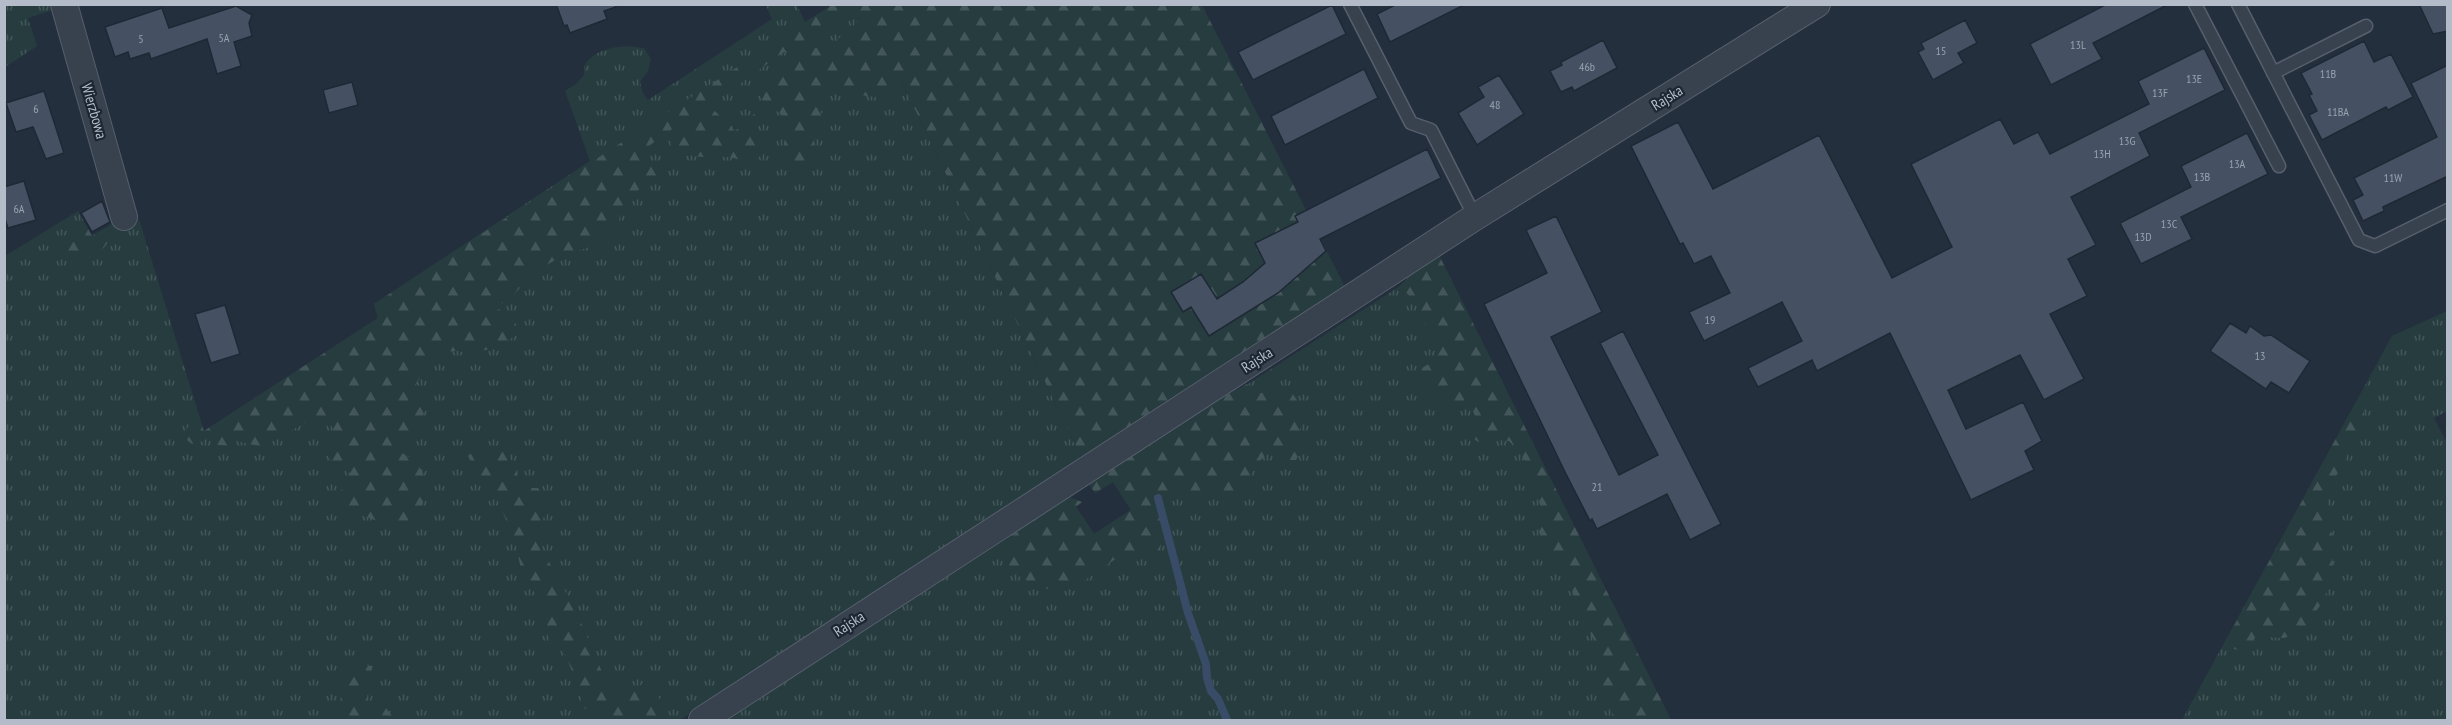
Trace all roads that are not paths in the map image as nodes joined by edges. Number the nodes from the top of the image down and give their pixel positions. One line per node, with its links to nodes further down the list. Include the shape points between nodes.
1 (64, 4): 10 (street, Wierzbowa)
2 (1350, 4): 11 (lane, via 1411,123 1431,130)
3 (1817, 4): 11 (street, Rajska)
4 (2195, 4): 8 (lane)
5 (2238, 4): 7 (lane)
6 (2366, 26): 7 (lane)
7 (2273, 73): 9 (lane, via 2359,240 2374,246)
8 (2278, 166)
9 (2448, 210)
10 (124, 217)
11 (1475, 217): 12 (street, Rajska)
12 (702, 720)

